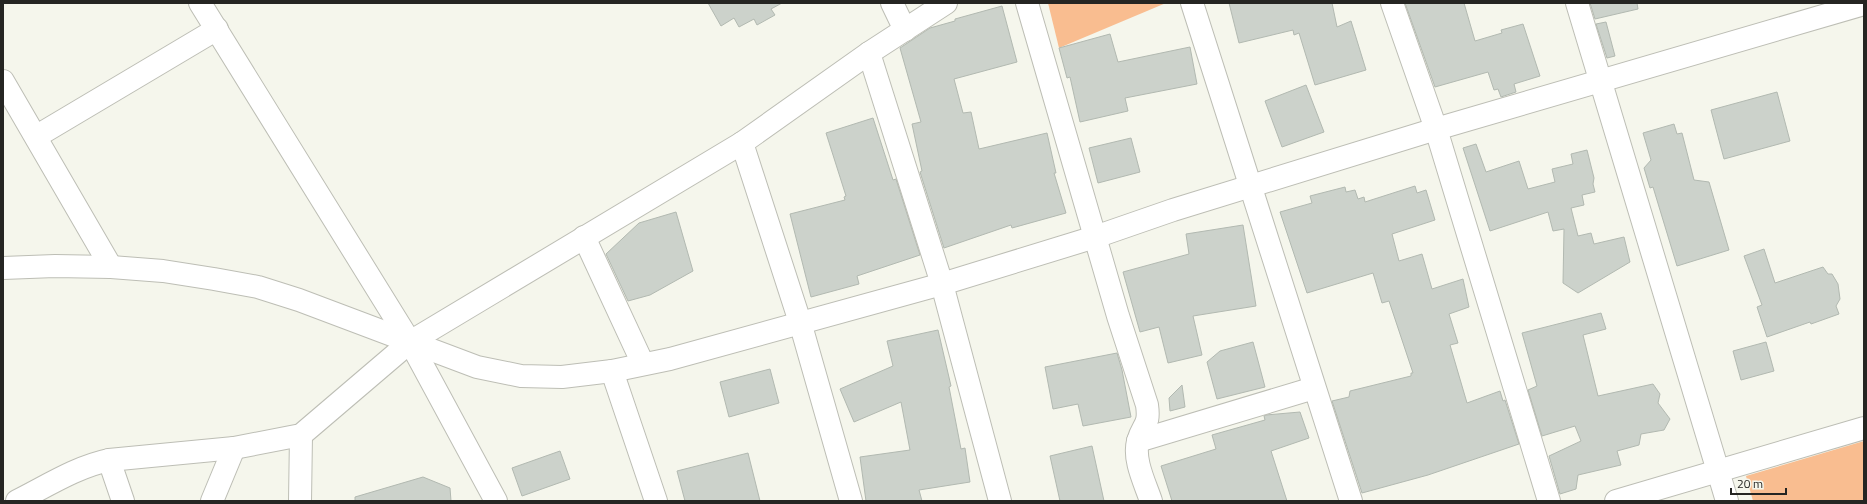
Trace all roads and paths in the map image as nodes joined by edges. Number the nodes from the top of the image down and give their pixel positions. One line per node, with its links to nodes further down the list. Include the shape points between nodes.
1 (200, 3): 9 (street)
2 (892, 3): 10 (street)
3 (946, 3): 10 (street)
4 (1027, 3): 19 (street)
5 (1192, 3): 17 (street)
6 (1392, 3): 14 (street)
7 (1577, 3): 13 (street)
8 (1862, 4): 13 (street)
9 (217, 29): 15 (street); 24 (street)
10 (905, 30): 11 (street)
11 (869, 52): 16 (street); 22 (street)
12 (3, 80): 15 (street)
13 (1600, 81): 14 (street); 33 (street)
14 (1436, 129): 17 (street); 44 (street)
15 (37, 136): 20 (street)
16 (742, 143): 18 (street); 23 (street)
17 (1250, 186): 19 (street); 27 (street)
18 (584, 237): 24 (street); 25 (street)
19 (1095, 237): 22 (street); 30 (street, via 1147,406 1148,418)
20 (111, 267): 21 (street); 24 (street, via 163,271 258,288 299,300)
21 (3, 268)
22 (942, 284): 23 (street); 41 (street)
23 (800, 322): 25 (street, via 670,359); 40 (street)
24 (410, 342): 26 (street, via 477,367 521,376 562,377); 29 (street); 38 (street)
25 (643, 364): 26 (street)
26 (612, 370): 39 (street)
27 (1314, 388): 30 (street); 43 (street)
28 (1864, 428): 33 (street)
29 (301, 435): 31 (street); 37 (street)
30 (1138, 441): 42 (street, via 1137,458)
31 (234, 448): 32 (street); 36 (street)
32 (109, 460): 34 (street, via 64,476); 35 (street)
33 (1717, 472): 45 (street); 46 (street)
34 (17, 501)
35 (124, 501)
36 (212, 501)
37 (300, 501)
38 (496, 501)
39 (656, 501)
40 (851, 501)
41 (1000, 501)
42 (1151, 501)
43 (1351, 501)
44 (1549, 501)
45 (1616, 501)
46 (1727, 501)

